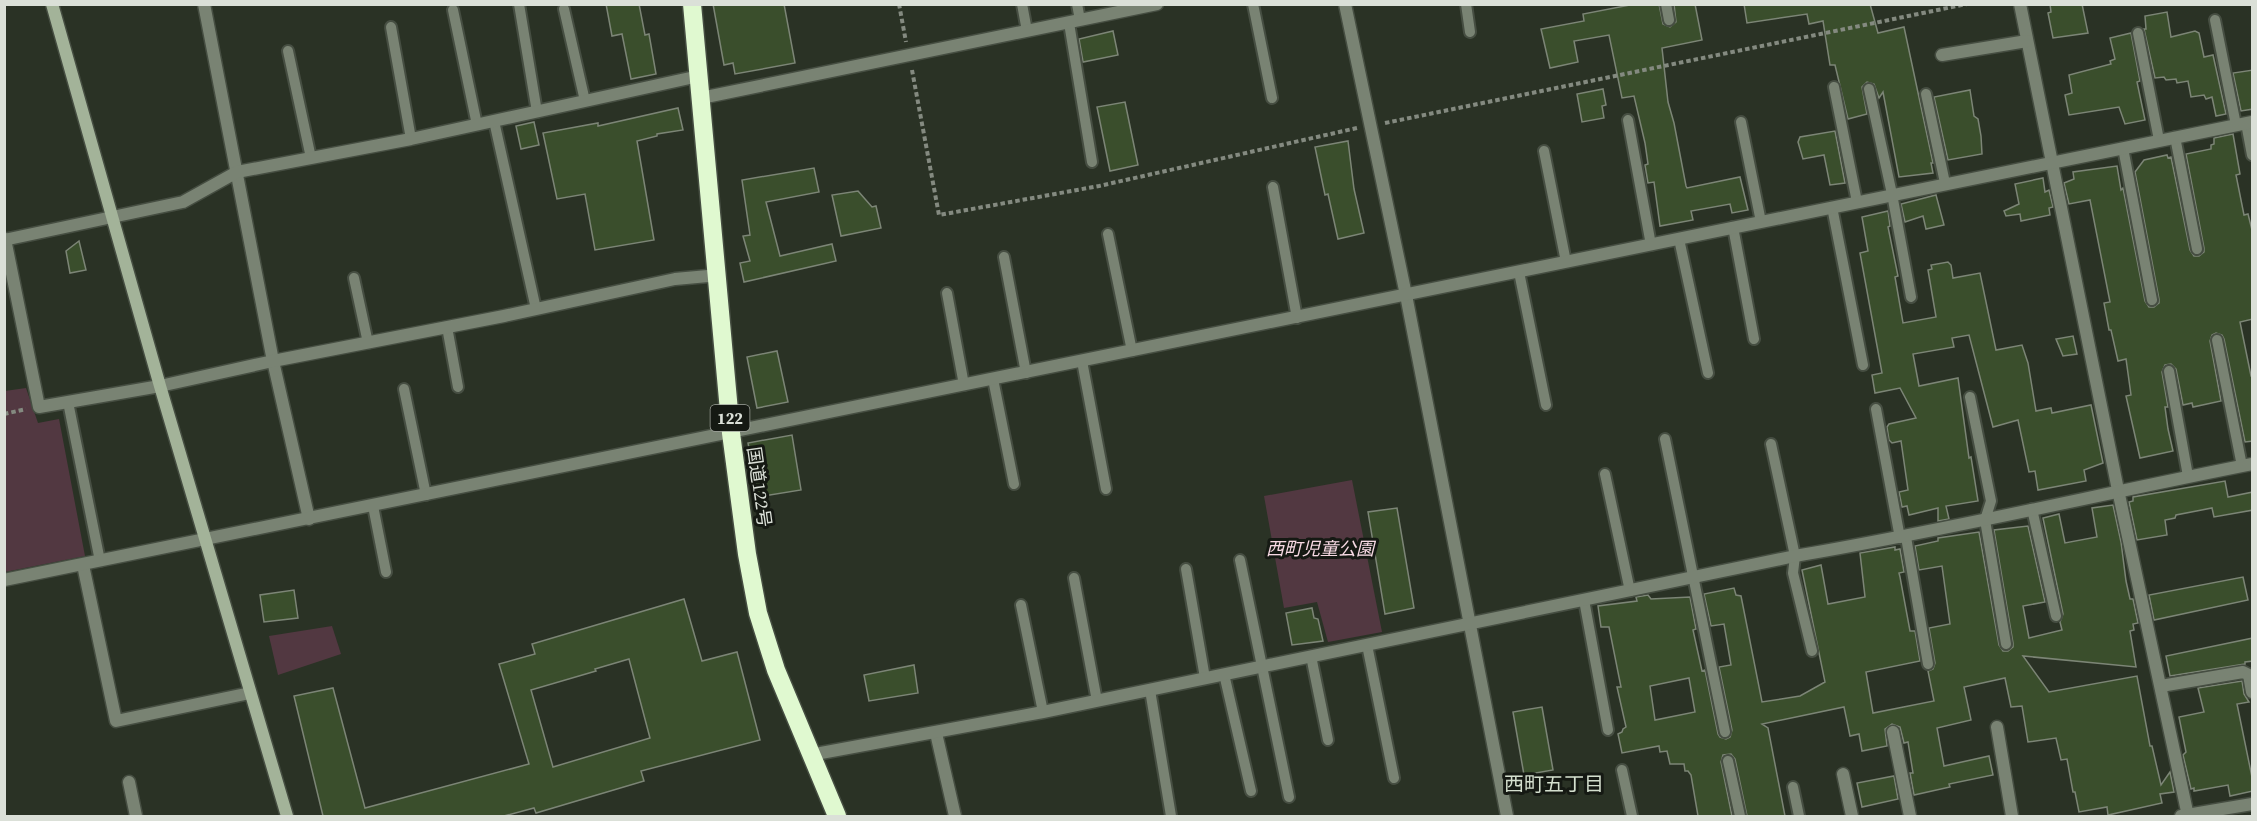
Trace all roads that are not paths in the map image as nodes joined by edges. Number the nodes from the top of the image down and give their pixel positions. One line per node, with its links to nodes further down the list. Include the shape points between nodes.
1 (52, 4): 53 (street)
2 (204, 4): 47 (street)
3 (519, 4): 32 (lane)
4 (692, 4): 25 (highway, 国道122号 / 122)
5 (1022, 4): 19 (lane)
6 (1077, 4): 17 (lane)
7 (1157, 4): 17 (street)
8 (1253, 4): 30 (lane)
9 (1345, 4): 67 (street)
10 (1466, 4): 20 (lane)
11 (1666, 4): 15 (lane)
12 (2020, 4): 22 (street)
13 (564, 9): 31 (lane)
14 (453, 10): 37 (lane)
15 (1669, 20)
16 (2216, 20): 36 (lane)
17 (1074, 21): 19 (street); 46 (lane)
18 (391, 27): 39 (lane)
19 (1027, 31): 29 (street)
20 (1470, 32)
21 (2138, 33): 40 (lane)
22 (2027, 40): 24 (street); 45 (street)
23 (288, 51): 44 (lane)
24 (1942, 55)
25 (699, 76): 29 (highway, 国道122号 / 122); 31 (street)
26 (1834, 87): 51 (lane)
27 (1869, 89): 50 (lane)
28 (1926, 94): 48 (lane)
29 (701, 98): 65 (highway, 国道122号 / 122)
30 (1272, 98)
31 (585, 101): 32 (street)
32 (537, 112): 34 (street)
33 (1628, 120): 59 (lane)
34 (494, 121): 37 (street); 70 (lane)
35 (1741, 122): 54 (lane)
36 (2245, 124): 38 (street); 43 (lane)
37 (477, 125): 39 (street)
38 (2175, 137): 40 (street); 60 (lane)
39 (411, 140): 44 (street)
40 (2159, 140): 41 (street)
41 (2123, 148): 45 (street); 69 (lane)
42 (1544, 151): 62 (lane)
43 (2253, 155)
44 (310, 158): 47 (street)
45 (2052, 161): 48 (street); 100 (street)
46 (1092, 162)
47 (237, 172): 53 (street, via 183,202); 77 (street)
48 (1945, 183): 50 (street)
49 (1273, 187): 71 (lane)
50 (1892, 194): 51 (street); 68 (lane)
51 (1857, 202): 52 (street)
52 (1832, 207): 54 (street); 79 (lane)
53 (112, 217): 58 (street); 84 (street)
54 (1761, 222): 55 (street)
55 (1733, 228): 57 (street); 73 (lane)
56 (1108, 234): 76 (lane)
57 (1679, 238): 59 (street); 82 (lane)
58 (5, 239): 89 (street, via 39,407)
59 (1651, 244): 62 (street)
60 (2196, 249)
61 (1004, 257): 81 (lane)
62 (1566, 262): 63 (street)
63 (1519, 272): 67 (street); 90 (lane)
64 (354, 278): 75 (lane)
65 (716, 278): 70 (street, via 675,279); 92 (highway, 国道122号 / 122)
66 (947, 293): 85 (lane)
67 (1406, 295): 71 (street); 121 (street)
68 (1911, 297)
69 (2152, 300)
70 (536, 309): 72 (street)
71 (1297, 318): 76 (street)
72 (447, 327): 75 (street); 86 (lane)
73 (1754, 339)
74 (2217, 340): 95 (lane)
75 (368, 343): 77 (street)
76 (1132, 351): 78 (street)
77 (273, 361): 84 (street); 104 (street)
78 (1082, 361): 81 (street); 99 (lane)
79 (1863, 365)
80 (2169, 371): 97 (lane)
81 (1026, 373): 83 (street)
82 (1708, 373)
83 (993, 379): 85 (street); 98 (lane)
84 (160, 386): 89 (street); 107 (street)
85 (964, 386): 92 (street)
86 (458, 387)
87 (404, 389): 101 (lane)
88 (1970, 397): 105 (lane, via 1991,501)
89 (68, 402): 110 (lane)
90 (1546, 405)
91 (1876, 409): 106 (lane)
92 (731, 433): 101 (street); 142 (highway, 国道122号 / 122, via 758,613)
93 (1665, 439): 115 (lane)
94 (1771, 444): 108 (lane)
95 (2247, 465): 97 (street)
96 (1605, 474): 117 (lane)
97 (2188, 476): 100 (street)
98 (1014, 484)
99 (1107, 489)
100 (2118, 490): 103 (street); 130 (street)
101 (426, 495): 102 (street)
102 (373, 506): 104 (street); 113 (lane)
103 (2032, 509): 105 (street); 120 (lane)
104 (309, 519): 107 (street)
105 (1984, 520): 106 (street); 122 (lane)
106 (1903, 538): 108 (street); 126 (lane)
107 (205, 540): 110 (street); 133 (street)
108 (1796, 556): 115 (street); 124 (lane, via 1793,573)
109 (1240, 560): 127 (lane)
110 (100, 561): 111 (street)
111 (83, 565): 116 (street); 133 (street, via 116,721)
112 (1186, 569): 129 (lane)
113 (386, 572)
114 (1074, 578): 134 (lane)
115 (1693, 578): 117 (street); 138 (lane)
116 (4, 580)
117 (1630, 591): 118 (street)
118 (1584, 600): 121 (street); 137 (lane)
119 (1021, 604): 135 (lane)
120 (2056, 616)
121 (1468, 624): 123 (street); 157 (street)
122 (2006, 644)
123 (1367, 645): 125 (street); 146 (lane)
124 (1812, 651)
125 (1311, 656): 127 (street); 141 (lane)
126 (1928, 664)
127 (1263, 666): 128 (street); 150 (lane)
128 (1224, 674): 129 (street); 149 (lane)
129 (1205, 678): 131 (street)
130 (2161, 686): 132 (street, via 2243,672 2249,675); 164 (street)
131 (1150, 690): 134 (street); 156 (lane)
132 (2253, 692)
133 (250, 693): 153 (street)
134 (1097, 700): 135 (street)
135 (1043, 712): 140 (street)
136 (1996, 727): 163 (street)
137 (1608, 730)
138 (1725, 732)
139 (1893, 732): 162 (street)
140 (936, 733): 142 (street); 155 (street)
141 (1329, 740)
142 (810, 755): 154 (highway, 国道122号 / 122)
143 (1728, 761): 159 (lane)
144 (1622, 770): 158 (lane)
145 (1843, 774): 161 (street)
146 (1394, 778)
147 (129, 782): 152 (street)
148 (1792, 787): 160 (lane)
149 (1251, 791)
150 (1288, 797)
151 (2253, 804): 164 (street)
152 (136, 816)
153 (286, 816)
154 (837, 816)
155 (955, 816)
156 (1171, 816)
157 (1507, 816)
158 (1632, 816)
159 (1740, 816)
160 (1799, 816)
161 (1852, 816)
162 (1910, 816)
163 (2012, 816)
164 (2185, 816)

